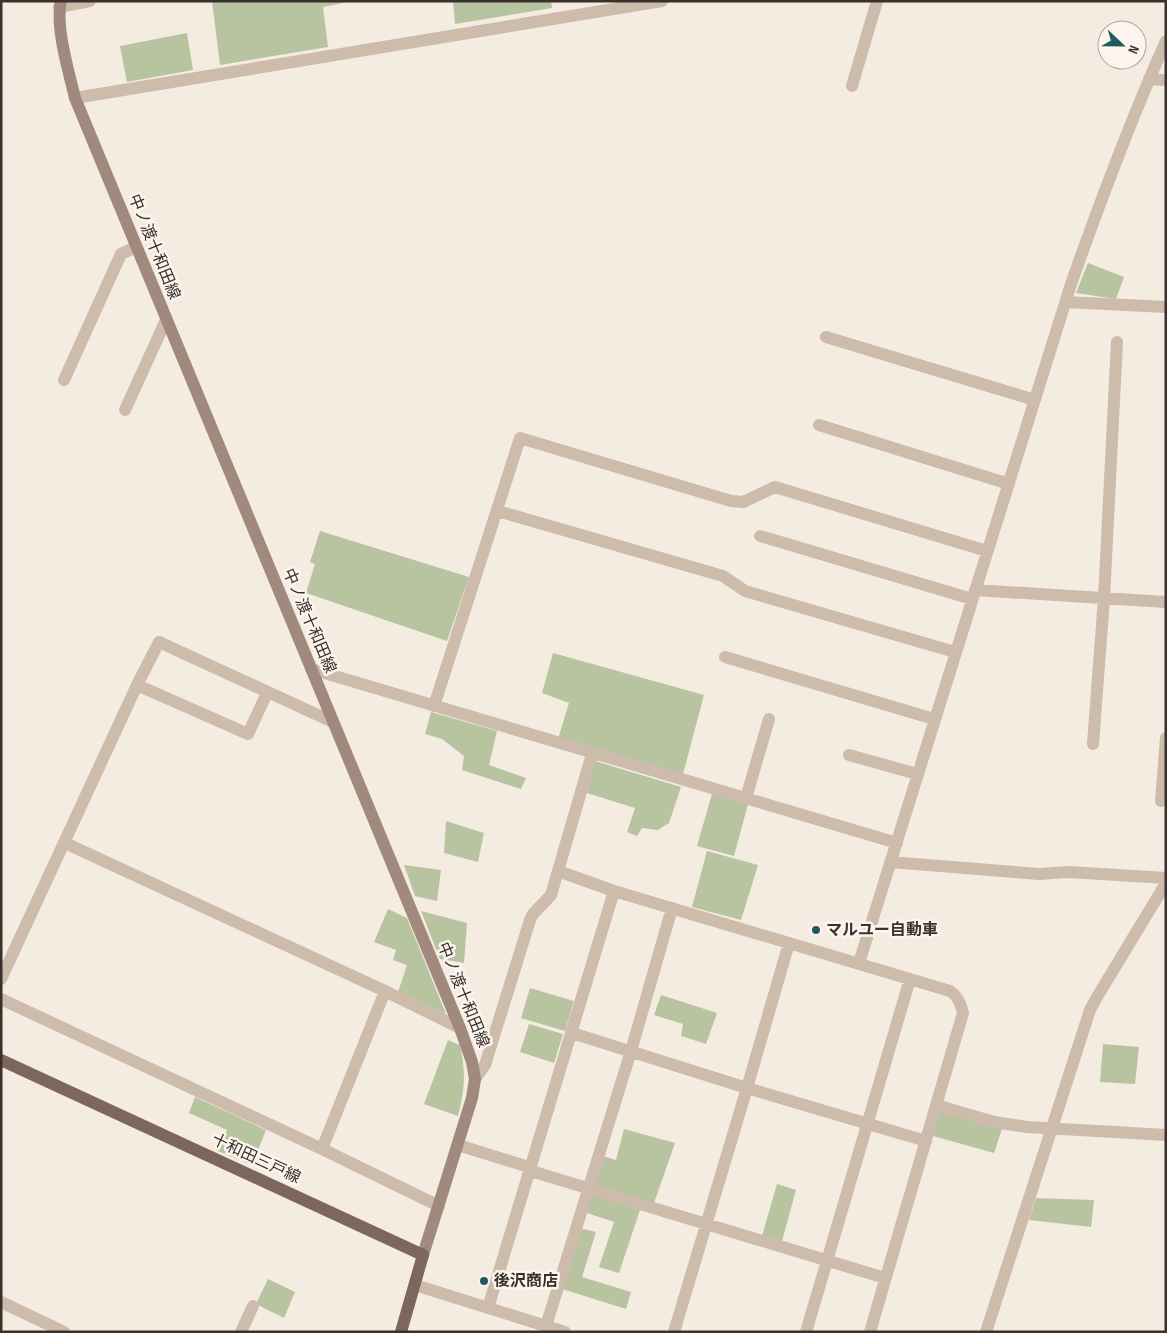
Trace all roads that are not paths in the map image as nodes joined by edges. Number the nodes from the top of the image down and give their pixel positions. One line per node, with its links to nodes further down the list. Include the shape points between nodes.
1 (90, 1): 4 (street)
2 (662, 1): 9 (street)
3 (877, 1): 8 (street)
4 (60, 4): 9 (main road, 中ノ渡十和田線, via 64,48)
5 (1166, 41): 6 (street)
6 (1149, 78): 7 (street); 11 (street, via 1104,190)
7 (1166, 80)
8 (852, 86)
9 (75, 98): 10 (main road, 中ノ渡十和田線)
10 (136, 247): 13 (main road, 中ノ渡十和田線); 16 (street, via 121,254)
11 (1066, 302): 12 (street); 17 (street)
12 (1166, 307)
13 (166, 320): 18 (street); 29 (main road, 中ノ渡十和田線)
14 (826, 337): 17 (street)
15 (1117, 342): 25 (street)
16 (64, 380)
17 (1035, 400): 20 (street)
18 (125, 410)
19 (819, 425): 20 (street)
20 (1009, 484): 23 (street)
21 (498, 511): 23 (street, via 520,438 731,501 743,502 775,487); 27 (street, via 723,576 745,591); 32 (street)
22 (760, 536): 24 (street)
23 (987, 551): 24 (street)
24 (974, 594): 25 (street); 27 (street)
25 (1104, 598): 26 (street); 37 (street)
26 (1166, 602)
27 (955, 652): 34 (street)
28 (724, 657): 34 (street)
29 (311, 669): 32 (street); 35 (main road, 中ノ渡十和田線)
30 (137, 685): 31 (street, via 248,734); 31 (street, via 159,642); 43 (street)
31 (267, 693): 35 (street)
32 (434, 706): 38 (street)
33 (769, 718): 41 (street)
34 (934, 719): 40 (street)
35 (333, 722): 57 (main road, 中ノ渡十和田線)
36 (1166, 738): 42 (street)
37 (1093, 744)
38 (592, 754): 41 (street); 46 (street)
39 (849, 755): 40 (street)
40 (917, 774): 44 (street)
41 (746, 798): 44 (street)
42 (1161, 802)
43 (65, 843): 54 (street); 55 (street)
44 (897, 844): 45 (street)
45 (890, 862): 47 (street, via 1039,874 1069,872); 52 (street)
46 (558, 871): 49 (street); 61 (street, via 551,895 530,920 485,1066)
47 (1166, 878)
48 (1166, 883): 65 (street, via 1094,1004)
49 (614, 891): 50 (street); 58 (street)
50 (672, 908): 51 (street); 59 (street)
51 (789, 943): 52 (street); 62 (street)
52 (859, 963): 53 (street)
53 (910, 979): 63 (street, via 950,991 962,1006 963,1013); 64 (street)
54 (1, 980)
55 (385, 991): 57 (street); 69 (street)
56 (1, 999): 69 (street)
57 (460, 1028): 61 (main road, 中ノ渡十和田線)
58 (572, 1033): 59 (street); 70 (street)
59 (631, 1051): 62 (street); 71 (street)
60 (1, 1060): 74 (main road, 十和田三戸線)
61 (475, 1079): 68 (main road, 中ノ渡十和田線)
62 (747, 1088): 64 (street); 73 (street)
63 (936, 1105): 65 (street, via 994,1122); 67 (street)
64 (868, 1123): 67 (street); 75 (street)
65 (1051, 1129): 66 (street); 89 (street)
66 (1166, 1135)
67 (926, 1141): 76 (street)
68 (458, 1145): 70 (street); 72 (main road, 中ノ渡十和田線)
69 (322, 1149): 72 (street)
70 (531, 1169): 71 (street); 80 (street)
71 (588, 1189): 73 (street); 81 (street)
72 (439, 1206): 74 (main road, 中ノ渡十和田線)
73 (706, 1224): 75 (street); 86 (street)
74 (423, 1254): 77 (main road)
75 (828, 1261): 76 (street); 87 (street)
76 (885, 1278): 88 (street)
77 (415, 1285): 80 (street); 84 (main road)
78 (1, 1302): 82 (street)
79 (253, 1306): 83 (street)
80 (488, 1308): 81 (street)
81 (546, 1326): 85 (street)
82 (64, 1332)
83 (241, 1332)
84 (401, 1332)
85 (565, 1332)
86 (674, 1332)
87 (806, 1332)
88 (870, 1332)
89 (986, 1332)

